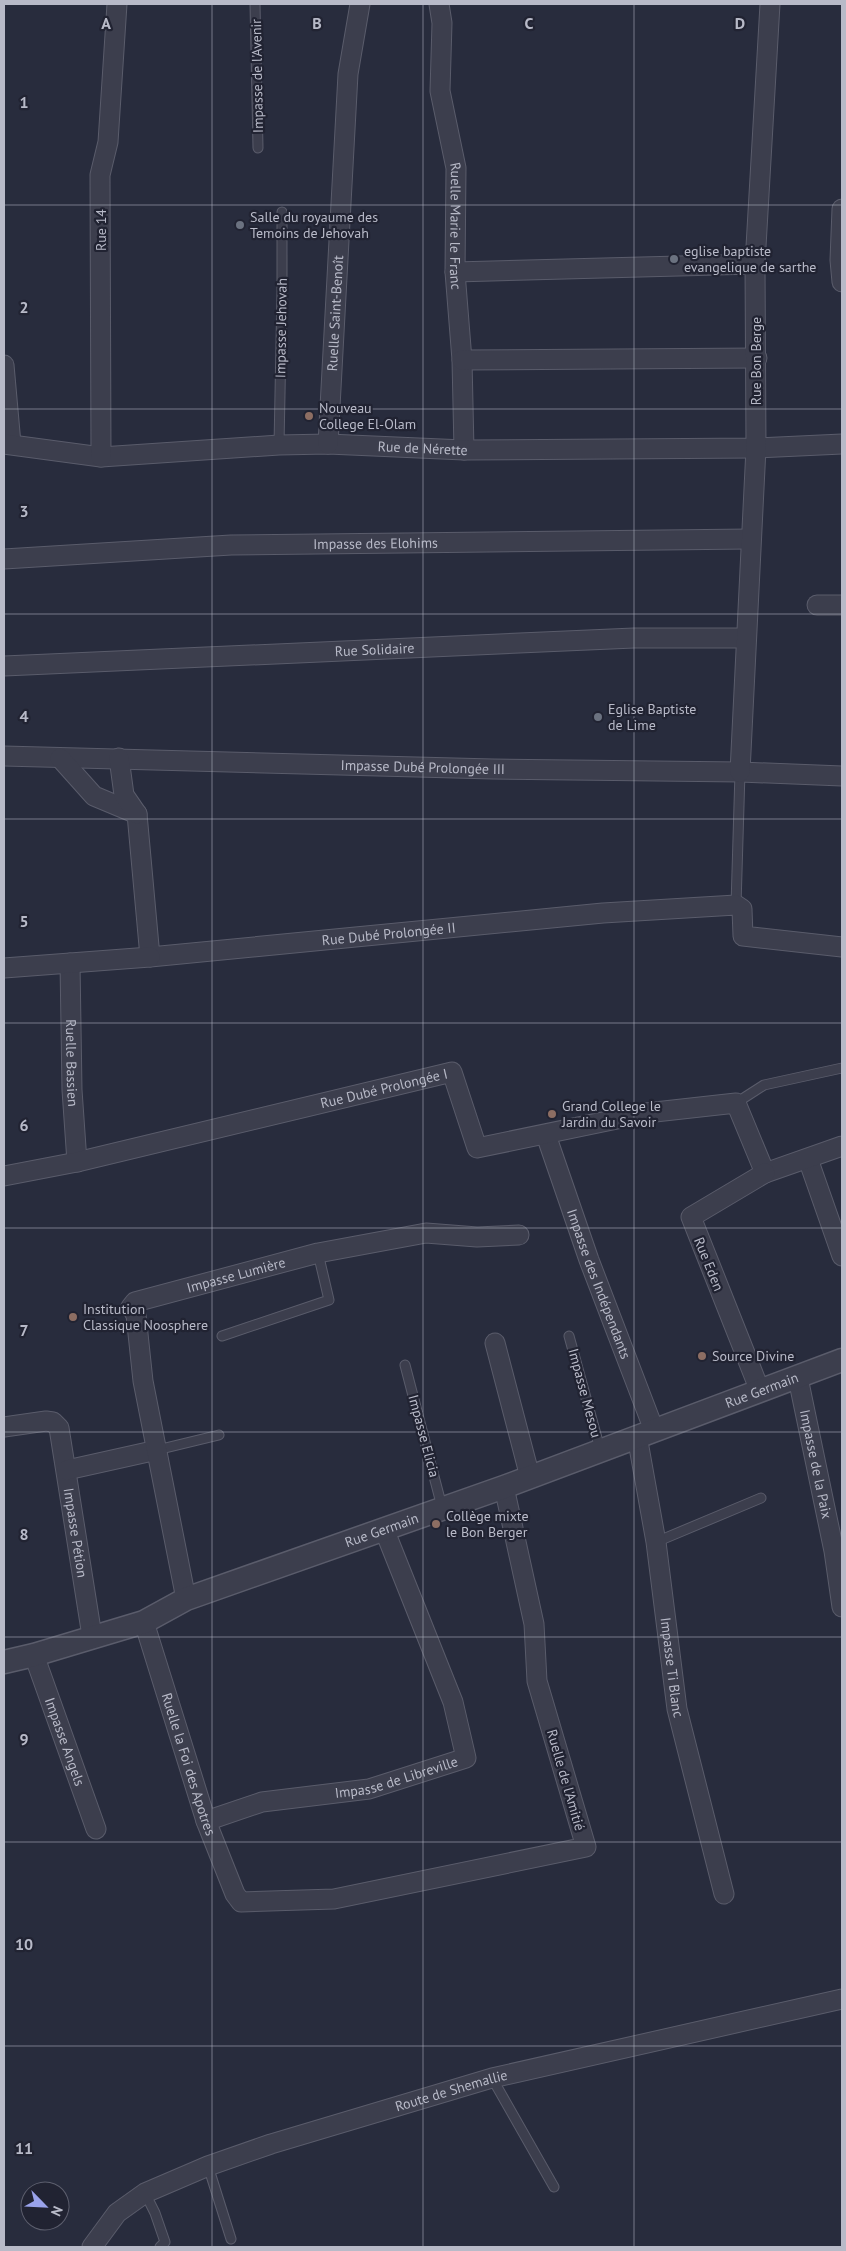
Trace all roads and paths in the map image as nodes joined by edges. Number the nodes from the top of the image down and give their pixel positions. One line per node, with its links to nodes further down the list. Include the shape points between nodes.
1 (117, 4): 21 (street, Rue 14, via 108,142 100,175)
2 (255, 4): 6 (lane, Impasse de l'Avenir)
3 (360, 4): 17 (street, Ruelle Saint-Benoît, via 348,74)
4 (439, 4): 10 (street, Ruelle Marie le Franc, via 442,23 440,91 456,168)
5 (770, 4): 9 (street, Rue Bon Berge)
6 (258, 148)
7 (842, 209): 11 (street)
8 (282, 212): 16 (lane, Impasse Jehovah)
9 (755, 264): 10 (street); 12 (street, Rue Bon Berge)
10 (456, 272): 13 (street, Ruelle Marie le Franc)
11 (842, 282)
12 (757, 358): 13 (street); 19 (street, Rue Bon Berge)
13 (462, 360): 20 (street, Ruelle Marie le Franc)
14 (4, 365): 15 (street)
15 (7, 444): 21 (street, Rue de Nérette)
16 (279, 444): 17 (street, Rue de Nérette); 21 (street, Rue de Nérette)
17 (328, 444): 20 (street, Rue de Nérette)
18 (842, 444): 19 (street, Rue de Nérette)
19 (756, 448): 20 (street, Rue de Nérette); 22 (street, Rue Bon Berge)
20 (464, 450)
21 (101, 457)
22 (750, 539): 23 (street, Impasse des Elohims, via 231,545); 26 (street, Rue Bon Berge)
23 (4, 559)
24 (817, 605): 25 (street)
25 (842, 605)
26 (746, 638): 27 (street, Rue Solidaire, via 634,638); 31 (street, Rue Bon Berge)
27 (4, 666)
28 (4, 756): 29 (street, Impasse Dubé Prolongée III)
29 (60, 758): 30 (street, Impasse Dubé Prolongée III); 33 (street, via 94,796)
30 (119, 758): 31 (street, Impasse Dubé Prolongée III, via 493,769); 33 (street, via 124,795)
31 (740, 772): 32 (street, Impasse Dubé Prolongée III); 34 (lane)
32 (842, 776)
33 (137, 814): 36 (street)
34 (736, 905): 35 (street, via 742,908 743,936); 36 (street, Rue Dubé Prolongée II, via 603,913)
35 (842, 946)
36 (150, 957): 37 (street, Rue Dubé Prolongée II)
37 (70, 963): 38 (street, Rue Dubé Prolongée II); 44 (street, Ruelle Bassien)
38 (4, 968)
39 (842, 1068): 40 (lane, via 764,1085)
40 (736, 1103): 41 (street, Rue Dubé Prolongée I, via 646,1113); 45 (street)
41 (546, 1135): 44 (street, Rue Dubé Prolongée I, via 477,1148 452,1072); 58 (street, Impasse des Indépendants)
42 (842, 1146): 43 (street)
43 (808, 1159): 45 (street); 48 (street)
44 (77, 1162): 46 (street, Rue Dubé Prolongée I)
45 (765, 1173): 56 (street, Rue Eden, via 691,1217)
46 (4, 1176)
47 (519, 1235): 49 (street, Impasse Lumière, via 477,1237 426,1233)
48 (840, 1244)
49 (318, 1253): 50 (lane, via 329,1300); 60 (street, Impasse Lumière, via 135,1302 131,1306 136,1315 143,1381)
50 (222, 1336)
51 (569, 1336): 61 (lane, Impasse Mesou)
52 (495, 1343): 63 (street)
53 (842, 1360): 55 (street, Rue Germain)
54 (405, 1365): 66 (lane, Impasse Elicia)
55 (798, 1378): 56 (street, Rue Germain); 70 (street, Impasse de la Paix, via 834,1551)
56 (760, 1391): 58 (street, Rue Germain)
57 (4, 1427): 62 (street, Impasse Pétion, via 53,1422 59,1428)
58 (646, 1433): 61 (street, Rue Germain); 68 (street, Impasse Ti Blanc)
59 (219, 1434): 60 (lane)
60 (157, 1450): 62 (street); 69 (street, Impasse Lumière)
61 (600, 1450): 63 (street, Rue Germain)
62 (67, 1470): 72 (street, Impasse Pétion)
63 (530, 1477): 64 (street, Rue Germain)
64 (504, 1487): 66 (street, Rue Germain); 78 (street, Ruelle de l'Amitié, via 534,1624 537,1681 586,1847 334,1899)
65 (761, 1498): 68 (lane)
66 (442, 1507): 67 (street, Rue Germain)
67 (384, 1529): 69 (street, Rue Germain); 75 (street, Impasse de Libreville, via 452,1702 466,1758 369,1790 262,1802)
68 (656, 1542): 77 (street, Impasse Ti Blanc, via 676,1709)
69 (186, 1600): 71 (street, Rue Germain)
70 (842, 1607)
71 (144, 1622): 72 (street, Rue Germain); 75 (street, Ruelle la Foi des Apotres)
72 (92, 1636): 73 (street, Rue Germain)
73 (34, 1655): 74 (street, Rue Germain); 76 (street, Impasse Angels)
74 (4, 1662)
75 (206, 1821): 78 (street, Ruelle la Foi des Apotres)
76 (96, 1829)
77 (724, 1894)
78 (241, 1902)
79 (842, 1999): 80 (street, Route de Shemallie)
80 (492, 2078): 81 (street, Route de Shemallie); 82 (lane)
81 (208, 2166): 83 (street, Route de Shemallie); 84 (lane)
82 (554, 2187)
83 (145, 2193): 85 (street, Route de Shemallie, via 117,2213); 86 (lane, via 165,2242)
84 (231, 2239)
85 (92, 2247)
86 (160, 2247)

